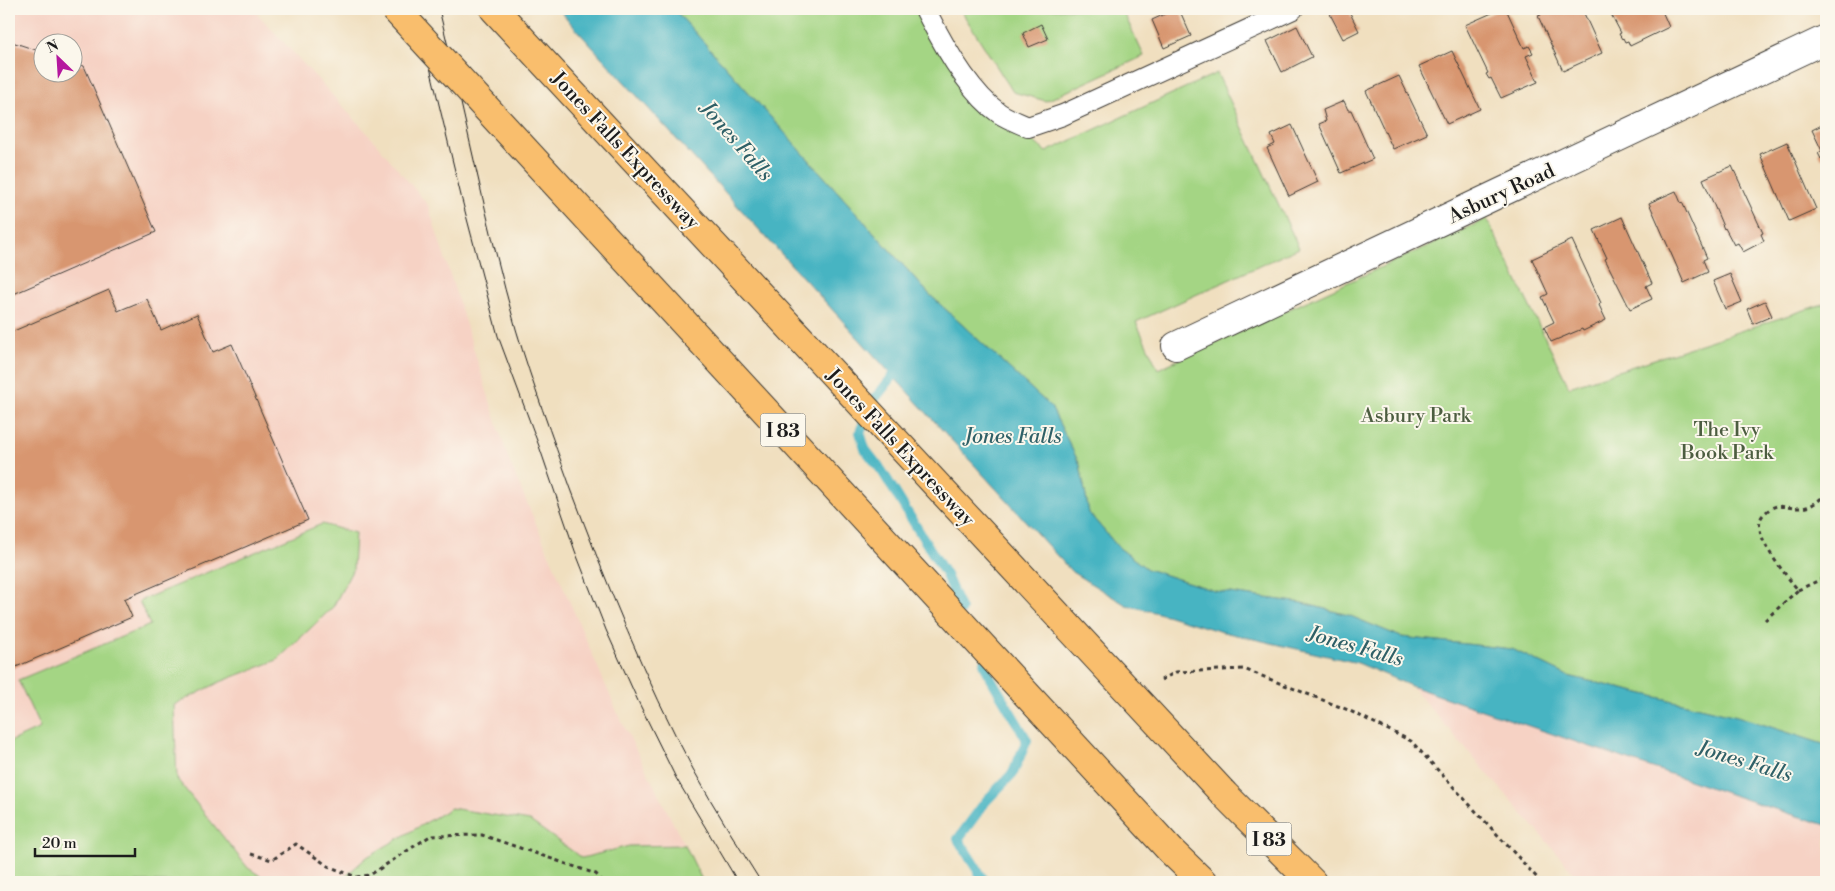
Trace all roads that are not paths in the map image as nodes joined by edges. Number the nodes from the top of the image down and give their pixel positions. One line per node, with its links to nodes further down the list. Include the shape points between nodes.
1 (395, 9): 7 (highway, I 83, bridge)
2 (494, 9): 8 (highway, Jones Falls Expressway / I 83, via 1225,795)
3 (925, 9): 4 (lane, via 972,87 999,113 1028,127 1063,115)
4 (1293, 9)
5 (1826, 39): 6 (street, Asbury Road)
6 (1176, 346)
7 (1203, 882)
8 (1312, 882)

